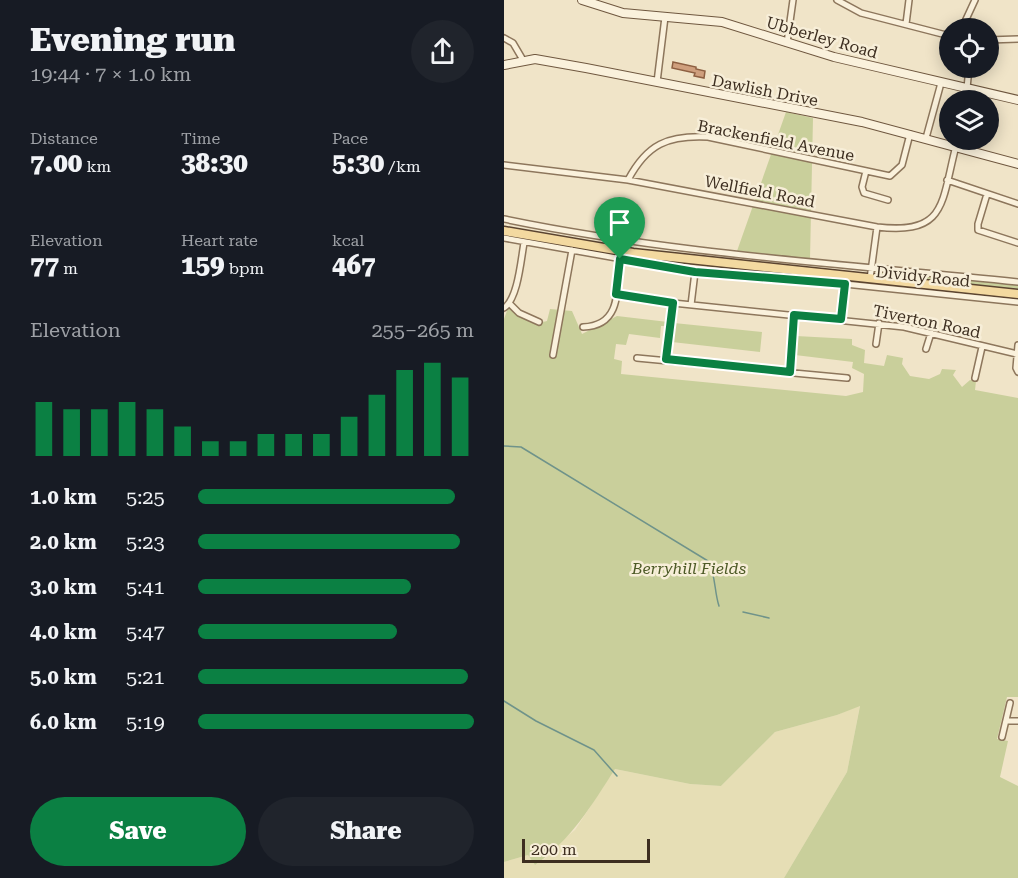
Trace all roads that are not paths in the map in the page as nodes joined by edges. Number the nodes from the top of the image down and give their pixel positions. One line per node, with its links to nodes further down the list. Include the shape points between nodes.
1 (582, 0): 6 (street, Ubberley Road, via 623,13)
2 (793, 0): 13 (street)
3 (837, 0): 8 (street, via 861,13)
4 (909, 0): 8 (street)
5 (975, 0): 7 (street)
6 (665, 17): 13 (street, Ubberley Road, via 722,22); 17 (street)
7 (967, 18)
8 (906, 24): 9 (street)
9 (939, 33)
10 (504, 38): 14 (street, via 513,43)
11 (1018, 39): 12 (street)
12 (999, 40)
13 (787, 43): 18 (street, Ubberley Road)
14 (523, 60): 15 (street, Dawlish Drive); 17 (street, Dawlish Drive)
15 (504, 64)
16 (968, 78): 19 (street)
17 (657, 82): 21 (street, Dawlish Drive)
18 (941, 83): 19 (street, Ubberley Road); 22 (street)
19 (967, 88): 20 (street, Ubberley Road)
20 (1018, 100)
21 (910, 134): 22 (street, Dawlish Drive); 28 (street, Brackenfield Avenue, via 896,173 890,176)
22 (926, 138): 23 (street, Dawlish Drive)
23 (939, 141)
24 (955, 150): 30 (street, Wellfield Road)
25 (970, 150): 26 (street, Dawlish Drive)
26 (1018, 164)
27 (504, 165): 29 (street, Wellfield Road)
28 (866, 171): 29 (street, Brackenfield Avenue, via 708,137 684,136 647,152); 32 (street, via 864,193)
29 (628, 180): 36 (street, Wellfield Road)
30 (947, 180): 31 (street); 36 (street, Wellfield Road, via 939,210 923,225 904,230)
31 (987, 194): 33 (street); 40 (street, via 978,230)
32 (888, 200)
33 (1018, 204)
34 (504, 219): 35 (street, Dividy Road)
35 (528, 224): 39 (street); 43 (street, Dividy Road, via 684,248)
36 (877, 227): 43 (street)
37 (504, 231): 39 (main road, Dividy Road)
38 (504, 238): 39 (street, Dividy Road)
39 (525, 239): 41 (main road, Dividy Road); 53 (street, via 514,294)
40 (1018, 243)
41 (572, 248): 42 (street, Dividy Road); 45 (main road, Dividy Road); 65 (street)
42 (620, 259): 44 (street, Dividy Road); 48 (street)
43 (871, 267): 45 (street); 46 (street, Dividy Road)
44 (695, 272): 47 (street, Dividy Road); 52 (street)
45 (870, 279): 49 (main road, Dividy Road)
46 (1018, 282)
47 (845, 284): 50 (street, Dividy Road); 55 (street)
48 (616, 294): 51 (street, Tiverton Road); 58 (street, via 613,313 607,320)
49 (1018, 294)
50 (1018, 302)
51 (673, 303): 52 (street, Tiverton Road); 67 (street)
52 (691, 305): 54 (street, Tiverton Road)
53 (507, 306): 56 (street)
54 (794, 315): 55 (street, Tiverton Road); 68 (street)
55 (841, 319): 57 (street, Tiverton Road)
56 (539, 322)
57 (879, 323): 59 (street, Tiverton Road); 60 (street)
58 (583, 327)
59 (931, 333): 62 (street, Tiverton Road); 63 (street)
60 (876, 344)
61 (1018, 345): 64 (street)
62 (982, 347): 64 (street, Tiverton Road); 71 (street, via 973,370)
63 (926, 349)
64 (1017, 354): 69 (street)
65 (553, 355)
66 (637, 358): 67 (street)
67 (666, 359): 68 (street)
68 (790, 372): 70 (street)
69 (1018, 372)
70 (847, 378)
71 (975, 378)
72 (1010, 702): 73 (street)
73 (1006, 721): 74 (street); 75 (street)
74 (1018, 721)
75 (1002, 737)

